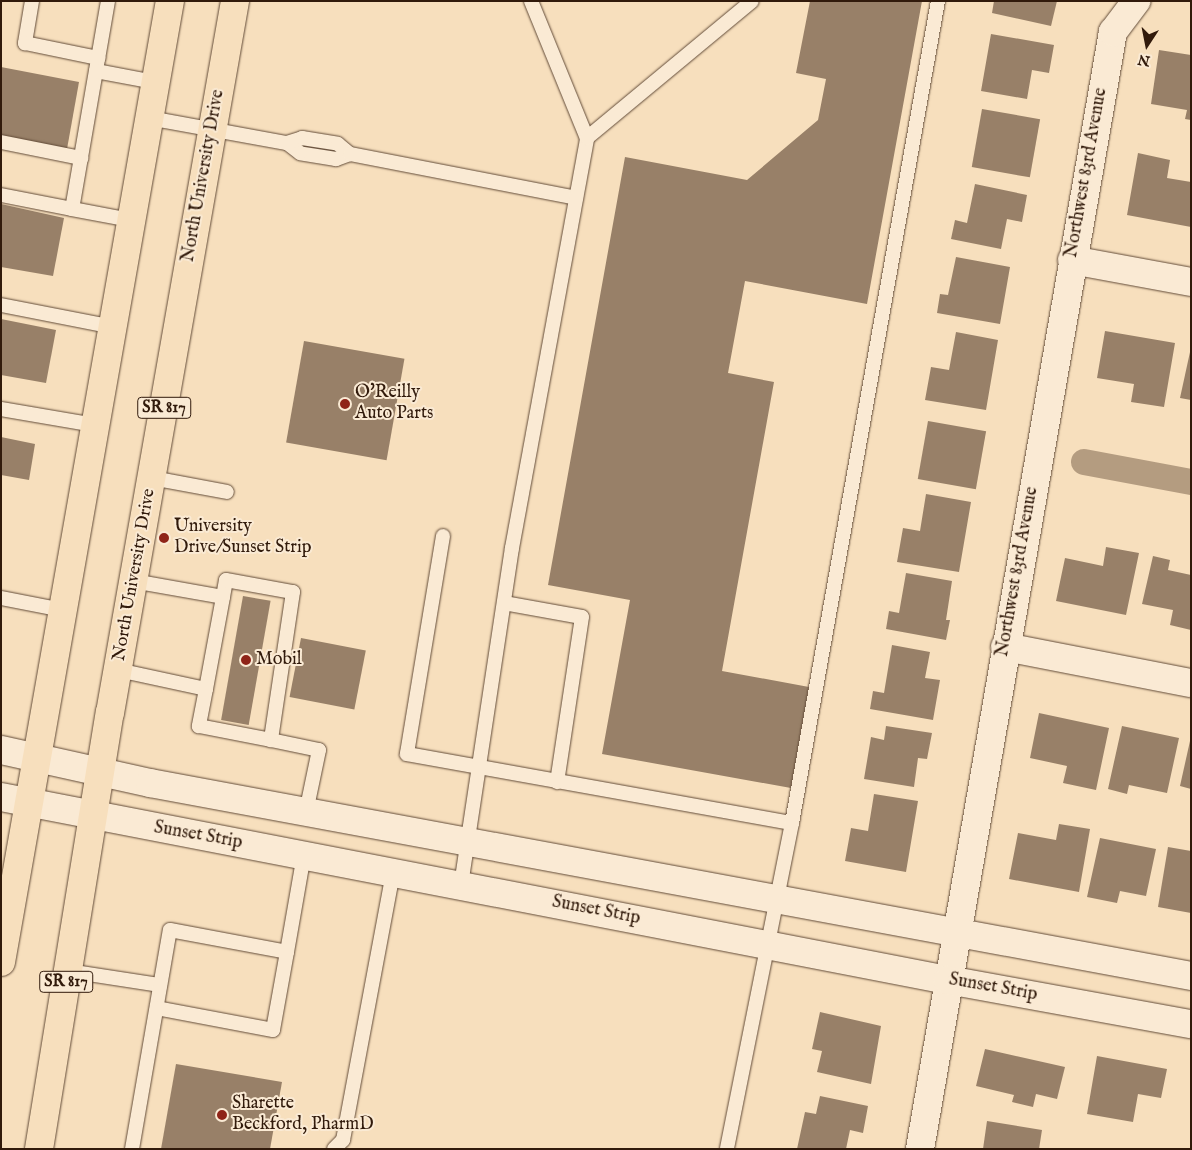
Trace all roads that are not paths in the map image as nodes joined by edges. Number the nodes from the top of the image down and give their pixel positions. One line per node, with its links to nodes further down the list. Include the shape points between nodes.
1 (32, 1): 9 (lane, via 25,43)
2 (108, 1): 9 (lane)
3 (170, 1): 10 (main road)
4 (234, 1): 12 (main road, North University Drive / SR 817)
5 (531, 1): 13 (lane)
6 (752, 1): 13 (lane)
7 (938, 1): 48 (lane)
8 (1134, 2): 20 (street, Northwest 83rd Avenue, via 1113,32)
9 (97, 64): 10 (lane); 15 (lane)
10 (155, 82): 11 (main road)
11 (149, 118): 12 (lane); 19 (main road)
12 (212, 131): 17 (lane, via 286,142 302,138 338,144 350,154); 26 (main road, North University Drive / SR 817)
13 (587, 138): 17 (lane)
14 (1, 142): 15 (lane)
15 (81, 158): 18 (lane)
16 (1, 195): 18 (lane)
17 (576, 198): 32 (lane)
18 (72, 209): 19 (lane)
19 (131, 220): 23 (main road)
20 (1072, 260): 21 (street); 34 (street, Northwest 83rd Avenue)
21 (1191, 282)
22 (1, 305): 23 (lane)
23 (113, 327): 25 (main road)
24 (1, 409): 25 (lane)
25 (95, 425): 33 (main road)
26 (152, 478): 27 (lane); 29 (main road, North University Drive / SR 817)
27 (227, 492)
28 (443, 536): 41 (lane, via 407,754)
29 (133, 581): 30 (lane); 35 (main road, North University Drive / SR 817)
30 (223, 597): 37 (lane); 38 (lane, via 226,580 293,592)
31 (1, 598): 33 (lane)
32 (504, 603): 41 (lane); 43 (lane, via 582,617)
33 (63, 610): 40 (main road)
34 (1005, 647): 36 (street); 54 (street, Northwest 83rd Avenue)
35 (118, 670): 37 (lane); 42 (main road, North University Drive / SR 817)
36 (1191, 683)
37 (206, 689): 38 (lane, via 199,726)
38 (271, 740): 46 (lane, via 319,750)
39 (1, 750): 40 (street)
40 (37, 758): 42 (street); 45 (main road)
41 (478, 768): 43 (lane); 49 (lane)
42 (101, 772): 46 (street); 47 (main road, North University Drive / SR 817)
43 (556, 782): 48 (lane)
44 (1, 797): 45 (street, Sunset Strip)
45 (29, 803): 47 (street, Sunset Strip); 57 (main road)
46 (306, 812): 49 (street)
47 (94, 815): 50 (street, Sunset Strip); 58 (main road, North University Drive / SR 817)
48 (792, 823): 53 (lane)
49 (468, 840): 52 (lane); 53 (street)
50 (304, 855): 51 (street, Sunset Strip); 56 (lane)
51 (393, 872): 52 (street, Sunset Strip); 66 (lane, via 343,1140)
52 (461, 885): 55 (street, Sunset Strip)
53 (776, 897): 54 (street); 55 (lane)
54 (956, 933): 59 (street); 60 (street, Northwest 83rd Avenue)
55 (766, 943): 60 (street, Sunset Strip); 67 (lane)
56 (287, 952): 61 (lane, via 170,930); 62 (lane, via 273,1030)
57 (1, 962)
58 (68, 971): 61 (lane); 64 (main road, North University Drive / SR 817)
59 (1191, 976)
60 (948, 980): 63 (street, Sunset Strip); 68 (street, Northwest 83rd Avenue)
61 (160, 985): 62 (lane)
62 (156, 1008): 65 (lane)
63 (1191, 1024)
64 (39, 1149)
65 (132, 1149)
66 (334, 1149)
67 (727, 1149)
68 (920, 1149)

